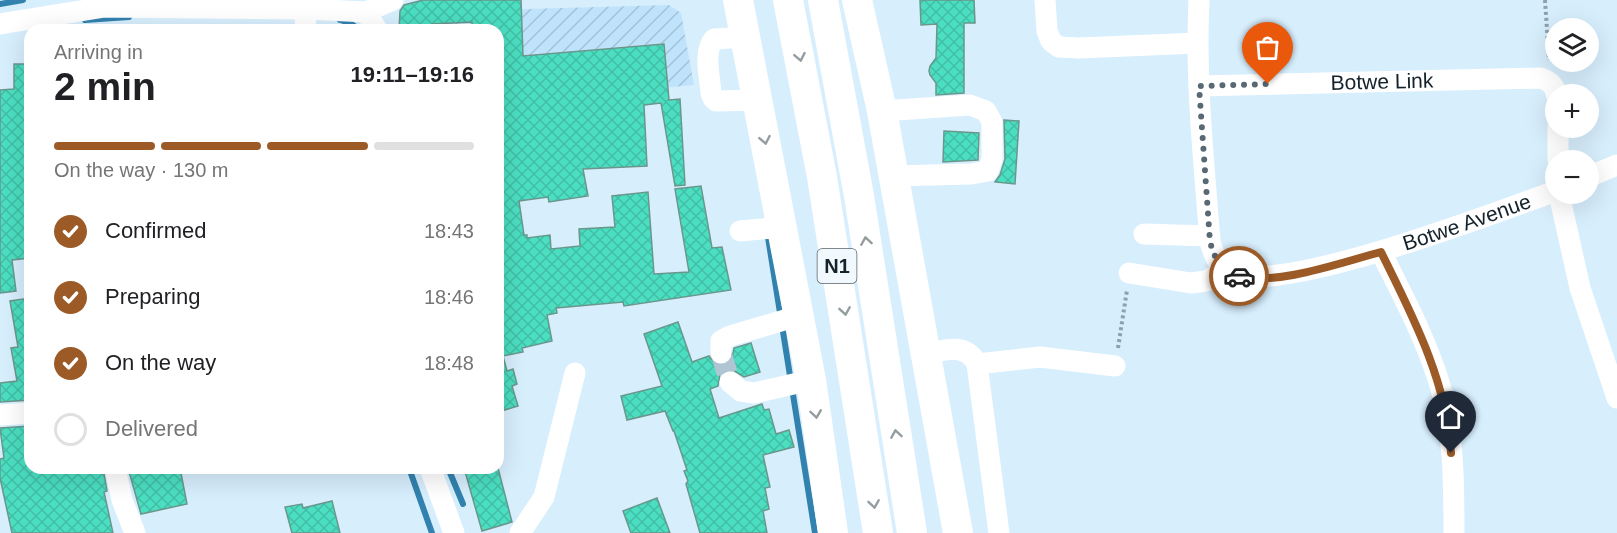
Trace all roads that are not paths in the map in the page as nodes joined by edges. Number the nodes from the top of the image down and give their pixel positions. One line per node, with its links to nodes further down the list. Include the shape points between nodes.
1 (393, 0): 8 (street)
2 (738, 0): 12 (highway)
3 (788, 0): 47 (highway, N1, one-way to 47, via 822,177)
4 (823, 0): 48 (highway, N1, one-way to 4, via 859,196)
5 (857, 0): 17 (highway)
6 (1045, 0): 13 (street, via 1047,32 1059,47)
7 (1199, 0): 13 (street)
8 (366, 12): 9 (street); 11 (street)
9 (305, 20): 10 (street, via 105,7)
10 (0, 24)
11 (373, 24)
12 (746, 37): 16 (highway); 16 (street, via 714,39 709,44 711,93 716,101)
13 (1197, 44): 15 (street)
14 (1548, 84): 15 (street, Botwe Link, via 1541,78 1520,78)
15 (1199, 86): 26 (street)
16 (758, 100): 23 (highway, one-way to 23)
17 (882, 111): 20 (highway); 20 (street, via 970,105 986,111 992,122 992,159 988,171)
18 (1617, 165): 19 (street)
19 (1599, 172)
20 (893, 176): 32 (highway)
21 (1545, 196): 27 (street, Botwe Avenue)
22 (1560, 204): 38 (street, via 1580,288)
23 (782, 226): 24 (street); 30 (highway)
24 (740, 231)
25 (1144, 234): 26 (street)
26 (1210, 236): 28 (street, via 1214,255)
27 (1381, 252): 28 (street, Botwe Avenue, via 1279,276 1242,277); 51 (street, via 1439,382 1450,432)
28 (1224, 270): 29 (street, via 1206,281 1191,283)
29 (1129, 273)
30 (798, 316): 31 (street, via 730,336 721,341); 36 (highway)
31 (721, 352)
32 (925, 354): 33 (street, via 953,349 972,355); 49 (highway)
33 (977, 364): 34 (street, via 1040,357); 50 (street)
34 (1115, 366)
35 (575, 373): 45 (street, via 544,497)
36 (811, 380): 37 (street, via 754,393 741,391); 46 (highway, one-way to 46)
37 (730, 382)
38 (1617, 398)
39 (24, 413): 40 (street)
40 (0, 415)
41 (116, 474): 43 (street)
42 (432, 474): 44 (street)
43 (135, 533)
44 (454, 533)
45 (520, 533)
46 (833, 533)
47 (878, 533)
48 (912, 533)
49 (958, 533)
50 (999, 533)
51 (1454, 533)

